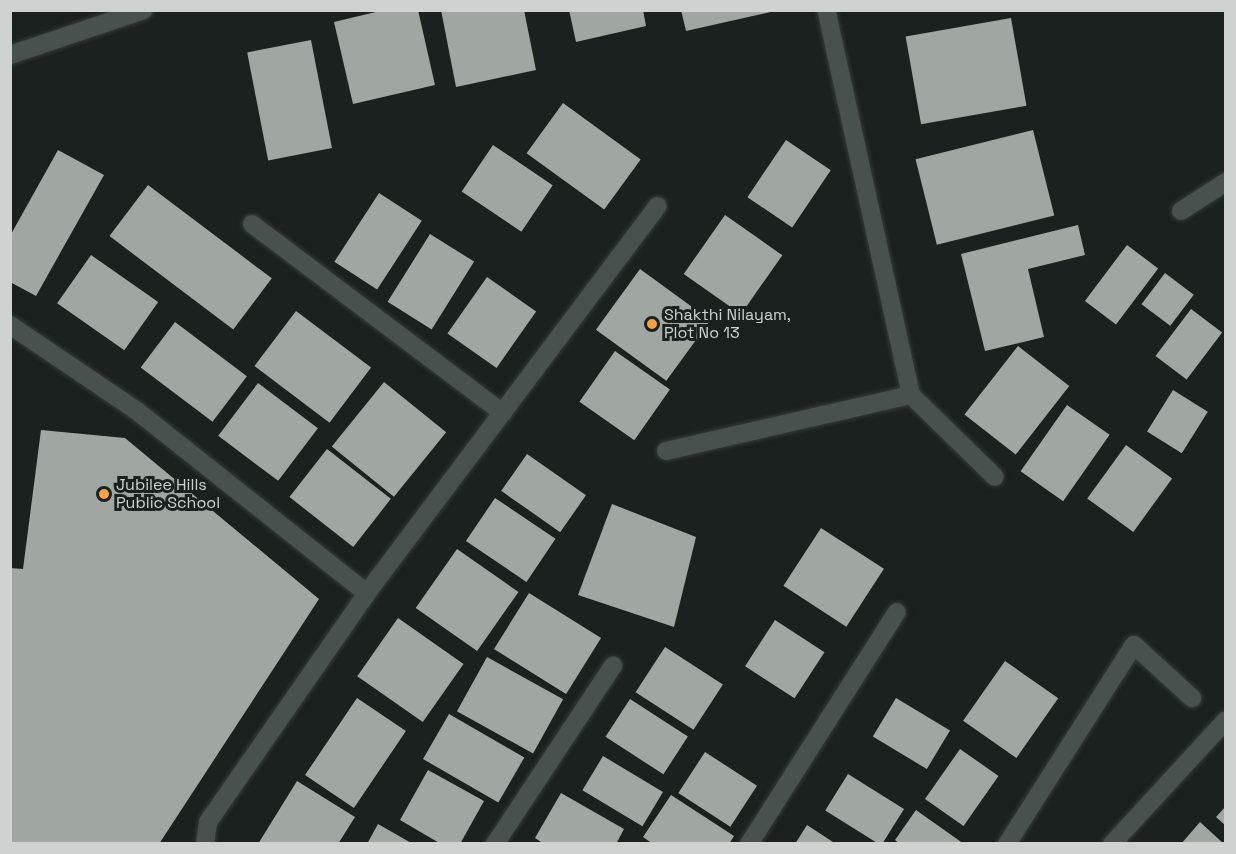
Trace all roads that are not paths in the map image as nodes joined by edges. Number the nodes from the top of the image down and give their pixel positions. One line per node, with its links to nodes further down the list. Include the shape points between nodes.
1 (144, 10): 3 (street)
2 (826, 10): 9 (street)
3 (10, 55)
4 (1226, 182): 6 (street)
5 (658, 206): 10 (street)
6 (1181, 211)
7 (252, 225): 10 (street)
8 (10, 325): 13 (street, via 137,411)
9 (910, 395): 11 (street); 12 (street)
10 (503, 412): 13 (street)
11 (666, 451)
12 (995, 477)
13 (367, 593): 18 (street, via 208,822)
14 (897, 612): 20 (street)
15 (613, 666): 19 (street)
16 (1192, 698): 21 (street, via 1134,645)
17 (1226, 720): 22 (street)
18 (205, 843)
19 (495, 843)
20 (749, 843)
21 (1007, 843)
22 (1112, 843)

